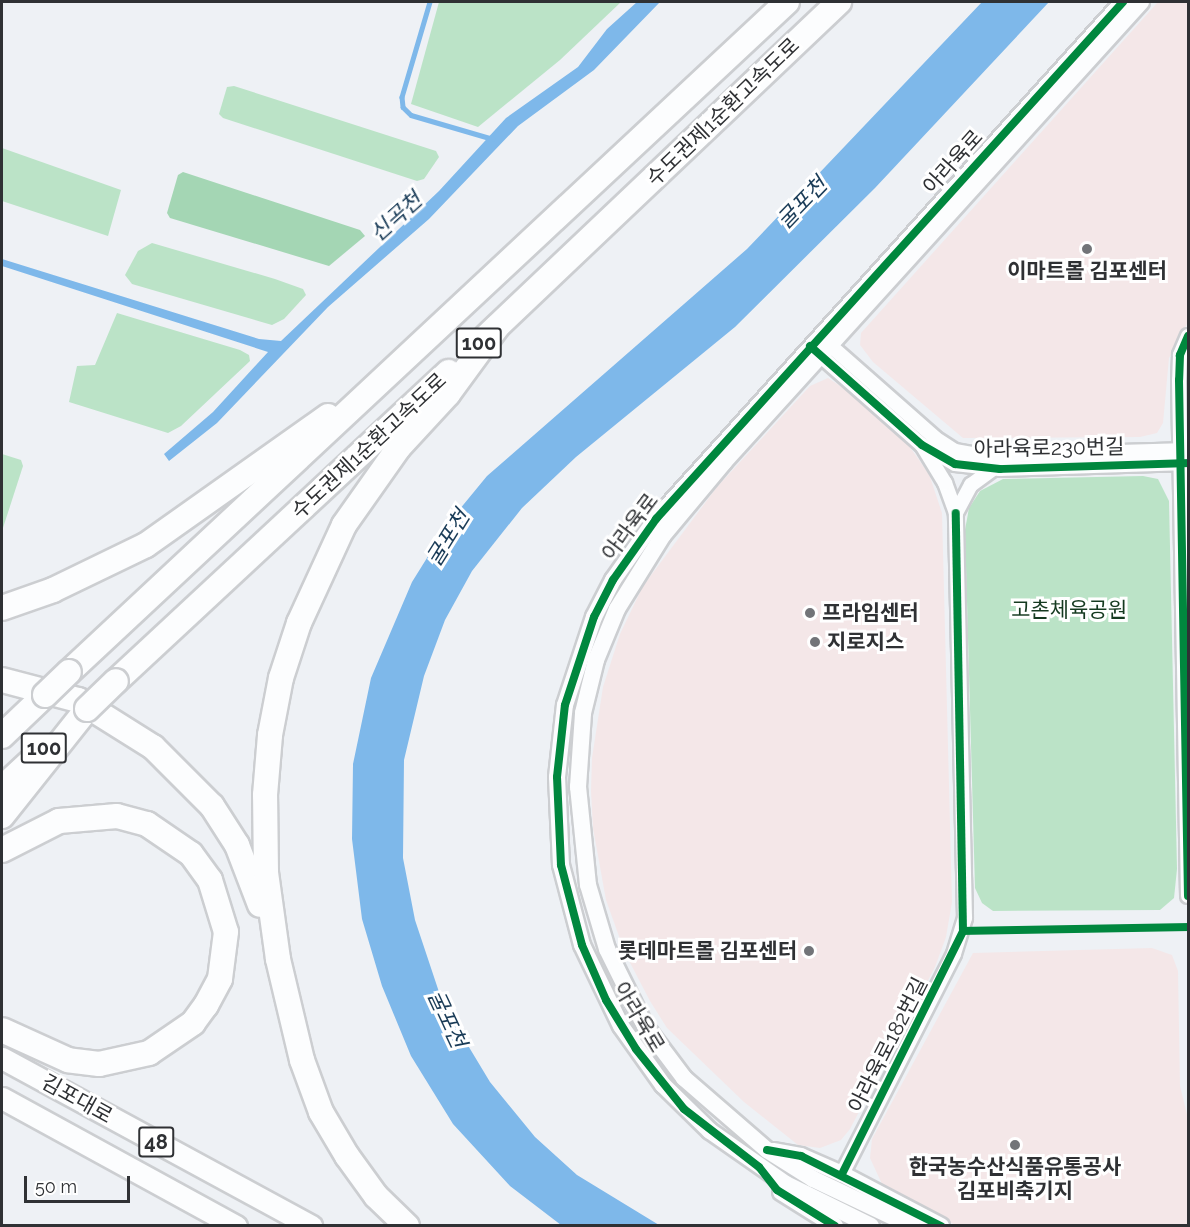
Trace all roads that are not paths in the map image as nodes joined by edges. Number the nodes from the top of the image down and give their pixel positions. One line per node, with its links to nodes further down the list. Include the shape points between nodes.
1 (787, 2): 8 (highway, 수도권제1순환고속도로 / 100)
2 (839, 2): 5 (highway, 수도권제1순환고속도로 / 100)
3 (1124, 2): 7 (street, 아라육로)
4 (1141, 2): 7 (street, 아라육로)
5 (497, 327): 15 (highway, 수도권제1순환고속도로 / 100, bridge); 21 (highway, via 448,394 372,483 339,535 298,623 281,678 265,795 266,873)
6 (1188, 336): 10 (street, via 1179,368)
7 (819, 345): 9 (street, 아라육로230번길); 10 (street, 아라육로230번길, via 955,451 982,456); 25 (street, 아라육로, via 637,571 616,609 596,660 583,713 578,758 580,823 588,885 600,930 624,989 645,1026 684,1078); 26 (street, 아라육로, via 694,474 613,580 578,659 565,705 558,754 561,865 582,945 606,1000 636,1049 684,1109)
8 (399, 366): 13 (highway, via 146,545 53,590); 16 (highway, 수도권제1순환고속도로 / 100, bridge)
9 (922, 446): 11 (street, 아라육로230번길, via 956,464); 12 (street, via 945,483)
10 (1184, 457): 11 (street, 아라육로230번길); 20 (street)
11 (993, 469): 12 (street, via 971,485)
12 (956, 513): 27 (street, 아라육로182번길, via 963,931)
13 (5, 608)
14 (2, 680): 21 (highway, via 78,700 144,741 188,777 237,845)
15 (87, 709): 17 (highway, 수도권제1순환고속도로 / 100); 18 (highway)
16 (2, 736)
17 (2, 788)
18 (2, 816)
19 (2, 850): 22 (highway, via 59,821 117,816 147,824 191,854 210,880 226,932 220,979 206,1005 193,1023 149,1053 99,1064 68,1060)
20 (1188, 896)
21 (278, 959): 30 (highway, via 302,1060 321,1112 376,1196)
22 (2, 1030)
23 (2, 1058): 29 (main road, 김포대로 / 48)
24 (2, 1098): 28 (main road, 김포대로 / 48)
25 (767, 1150): 27 (street, via 801,1156); 33 (street, 아라육로, via 813,1179)
26 (759, 1167): 31 (street, via 777,1190); 32 (street, 아라육로)
27 (842, 1174): 34 (street)
28 (236, 1226)
29 (311, 1226)
30 (407, 1226)
31 (836, 1226)
32 (871, 1226)
33 (912, 1226)
34 (941, 1226)

